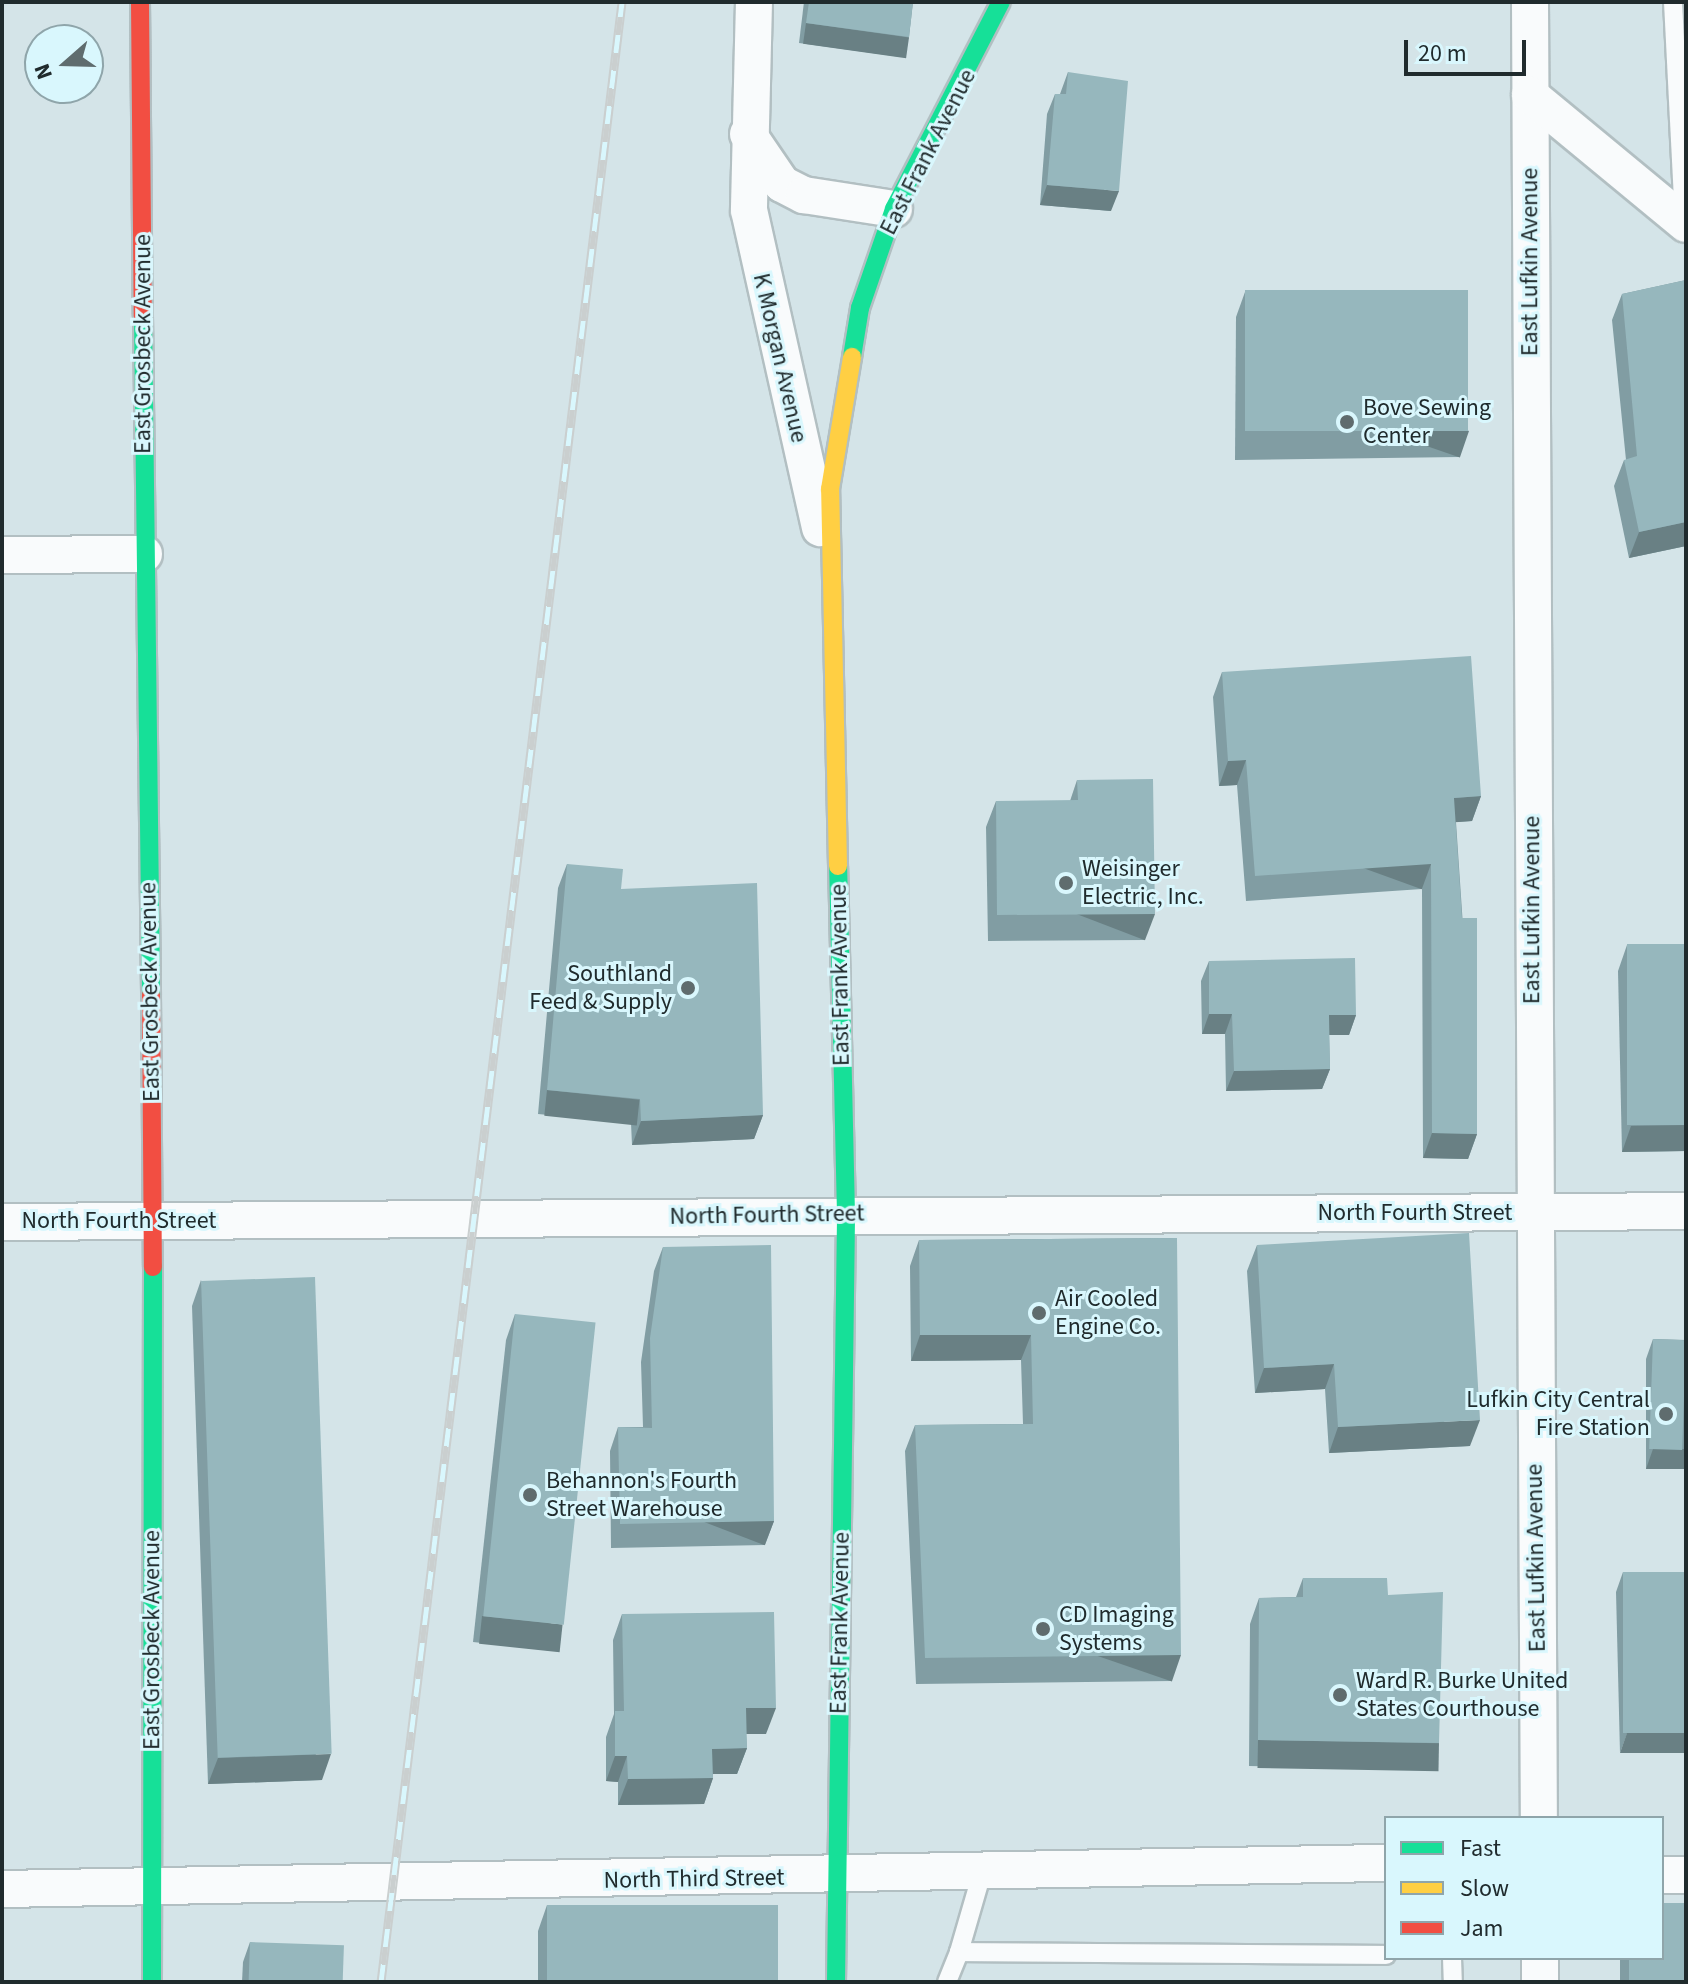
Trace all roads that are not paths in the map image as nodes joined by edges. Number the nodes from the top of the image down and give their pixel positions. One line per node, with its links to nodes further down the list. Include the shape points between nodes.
1 (140, 2): 11 (main road, East Grosbeck Avenue)
2 (754, 2): 8 (street, K Morgan Avenue)
3 (1001, 2): 9 (main road, East Frank Avenue)
4 (1530, 2): 6 (street, East Lufkin Avenue)
5 (1673, 2): 7 (lane)
6 (1530, 95): 10 (street); 15 (street, East Lufkin Avenue)
7 (1682, 125): 10 (lane)
8 (748, 134): 9 (street, via 782,184 804,195); 13 (street, K Morgan Avenue, via 749,210 763,292)
9 (894, 209): 13 (main road, East Frank Avenue, via 860,308 840,402 830,489)
10 (1685, 223)
11 (144, 554): 12 (street); 18 (main road, East Grosbeck Avenue)
12 (2, 555)
13 (832, 580): 16 (main road, East Frank Avenue)
14 (1686, 1211): 15 (street, North Fourth Street)
15 (1533, 1213): 16 (street, North Fourth Street); 19 (street, East Lufkin Avenue)
16 (846, 1214): 18 (street, North Fourth Street); 24 (main road, East Frank Avenue)
17 (2, 1222): 18 (street, North Fourth Street)
18 (153, 1222): 26 (main road, East Grosbeck Avenue)
19 (1539, 1816)
20 (1384, 1863): 21 (street, North Third Street)
21 (984, 1866): 24 (street, North Third Street); 27 (lane)
22 (1664, 1875): 23 (street)
23 (1686, 1875)
24 (836, 1876): 26 (street, North Third Street); 32 (main road, East Frank Avenue)
25 (2, 1889): 26 (street, North Third Street)
26 (152, 1890): 31 (main road, East Grosbeck Avenue)
27 (959, 1952): 28 (lane); 33 (lane)
28 (1384, 1955)
29 (1452, 1960): 34 (lane)
30 (1540, 1960): 35 (street)
31 (152, 1982)
32 (836, 1982)
33 (947, 1982)
34 (1453, 1982)
35 (1540, 1982)

